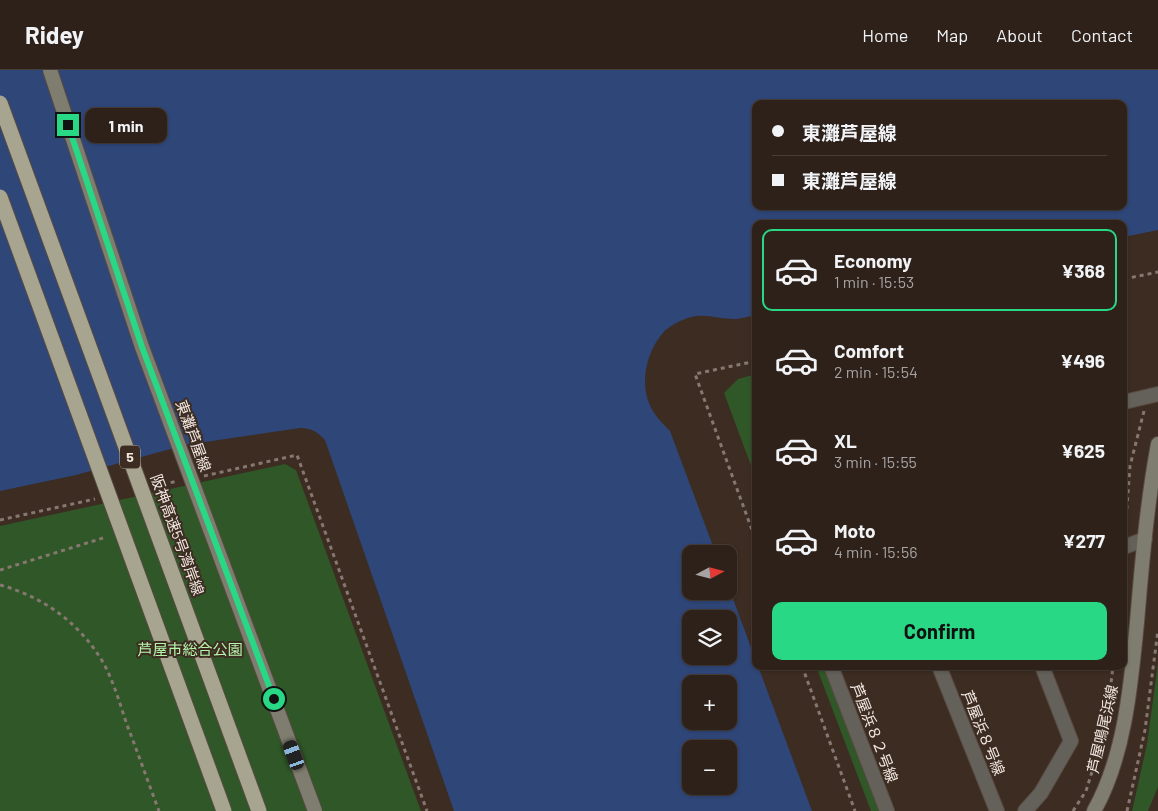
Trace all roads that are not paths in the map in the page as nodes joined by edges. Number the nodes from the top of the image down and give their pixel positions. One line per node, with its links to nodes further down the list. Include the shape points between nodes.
1 (50, 70): 14 (main road, 東灘芦屋線, bridge, via 142,347)
2 (0, 103): 13 (highway, 阪神高速5号湾岸線 / 5, bridge)
3 (0, 197): 12 (highway, 5, bridge)
4 (1153, 395): 5 (street)
5 (1127, 401)
6 (1158, 444): 7 (main road, 芦屋鳴尾浜線)
7 (1145, 539): 8 (street); 18 (main road, 芦屋鳴尾浜線, via 1132,674 1124,720 1111,773)
8 (1127, 546)
9 (833, 670): 15 (street, 芦屋浜８２号線)
10 (941, 670): 16 (street, 芦屋浜８号線)
11 (1044, 670): 17 (street, via 1071,741 1041,793)
12 (224, 811)
13 (259, 811)
14 (315, 811)
15 (887, 811)
16 (997, 811)
17 (1025, 811)
18 (1094, 811)

